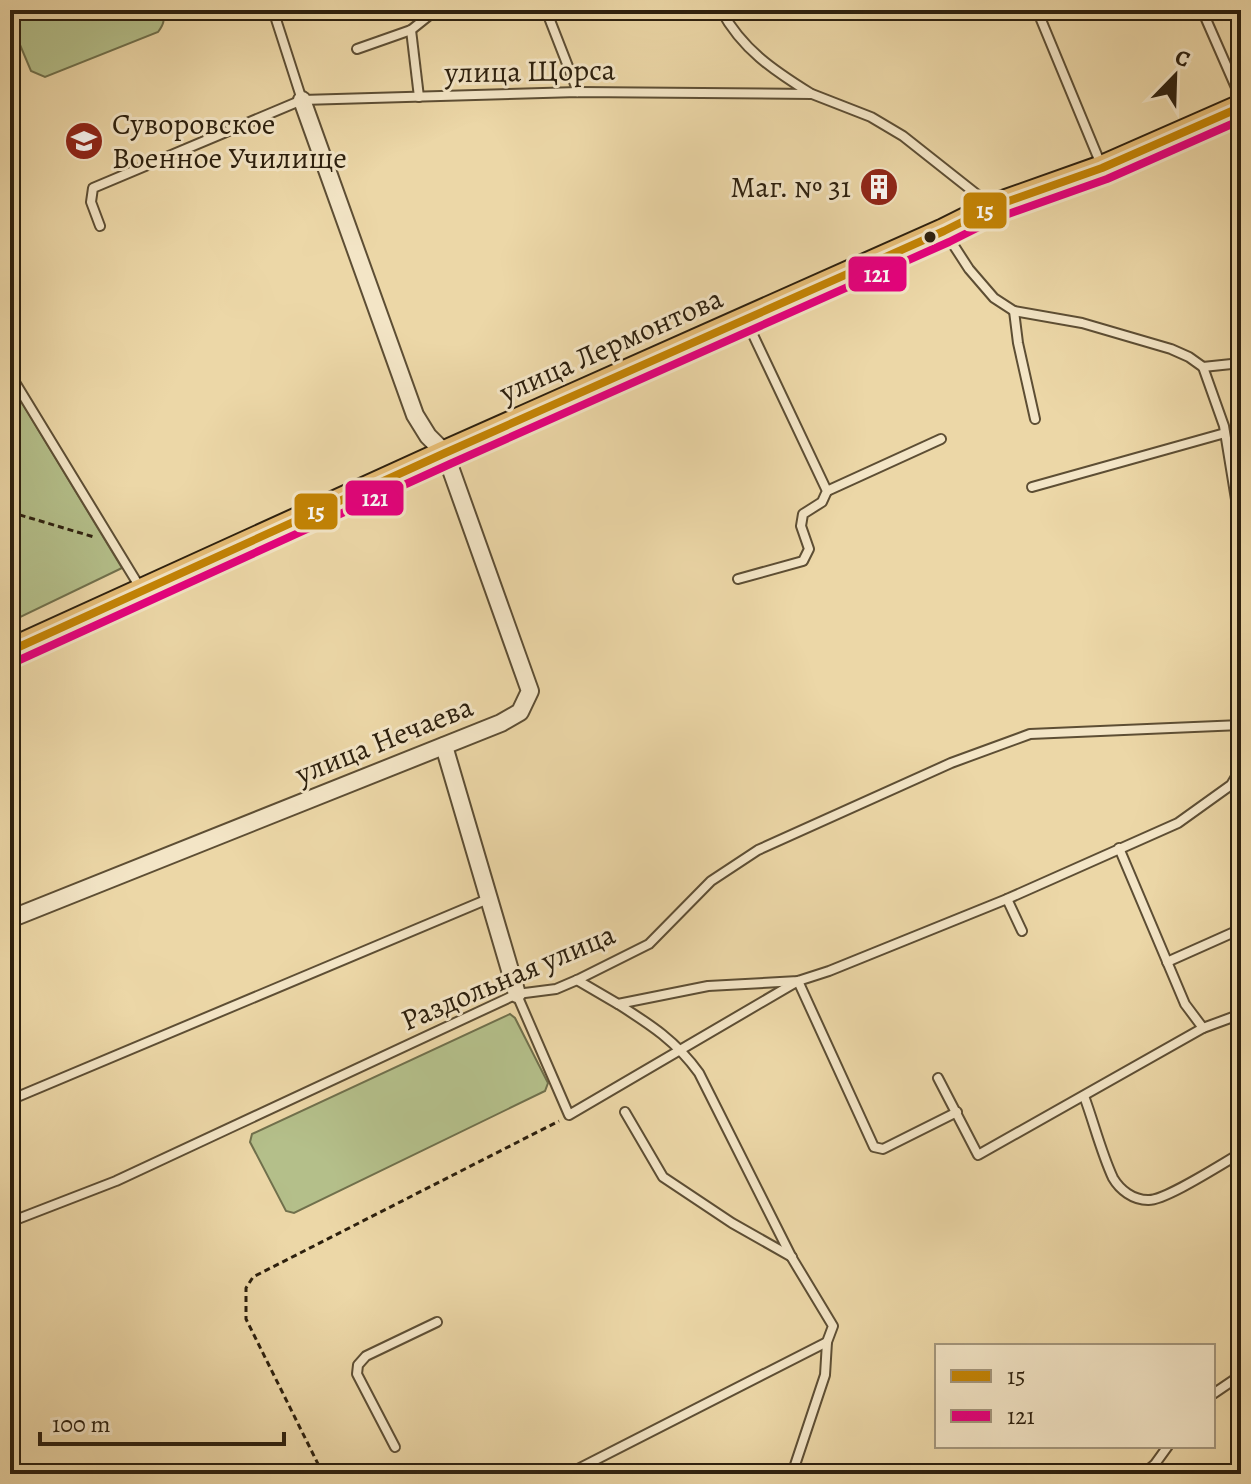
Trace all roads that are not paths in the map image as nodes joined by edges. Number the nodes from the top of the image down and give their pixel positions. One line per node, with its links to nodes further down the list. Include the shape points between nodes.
1 (273, 10): 13 (lane)
2 (436, 10): 7 (lane)
3 (546, 10): 9 (lane)
4 (721, 10): 10 (lane, via 747,48)
5 (1037, 10): 15 (lane)
6 (1202, 10): 12 (lane)
7 (411, 30): 8 (lane); 11 (lane)
8 (357, 49)
9 (578, 92): 10 (lane, улица Щорса); 11 (lane, улица Щорса)
10 (812, 94): 16 (lane, улица Щорса, via 903,136)
11 (419, 97): 13 (lane, улица Щорса)
12 (1241, 99)
13 (302, 100): 17 (lane, улица Щорса, via 93,188 91,202); 27 (street, via 415,415)
14 (1241, 107): 15 (main road, улица Лермонтова)
15 (1102, 168): 16 (main road, улица Лермонтова)
16 (992, 207): 18 (main road, улица Лермонтова)
17 (100, 226)
18 (944, 231): 19 (lane, via 994,298); 20 (main road, улица Лермонтова)
19 (1014, 311): 22 (lane, via 1082,323 1171,349); 24 (lane)
20 (746, 319): 27 (main road, улица Лермонтова); 29 (lane)
21 (1241, 363): 22 (lane)
22 (1203, 367): 25 (lane)
23 (10, 374): 32 (lane)
24 (1035, 419)
25 (1225, 433): 28 (lane); 30 (lane)
26 (941, 439): 29 (lane)
27 (445, 453): 32 (main road, улица Лермонтова); 35 (street, улица Нечаева, via 530,691 520,712)
28 (1032, 487)
29 (827, 491): 31 (lane, via 822,502 803,514 809,549 803,561)
30 (1241, 530)
31 (738, 579)
32 (143, 592): 33 (main road, улица Лермонтова)
33 (10, 651)
34 (1241, 725): 44 (lane, Раздольная улица, via 1030,734 963,758 745,858 711,881 649,944)
35 (444, 746): 38 (street); 40 (street, улица Нечаева)
36 (1241, 768): 37 (lane, via 1231,785 1178,823)
37 (1119, 848): 39 (lane); 43 (lane)
38 (488, 899): 46 (street); 53 (lane)
39 (1007, 899): 42 (lane); 45 (lane)
40 (10, 919)
41 (1241, 929): 43 (lane)
42 (1022, 931)
43 (1167, 962): 49 (lane, via 1185,1004)
44 (577, 980): 46 (lane, Раздольная улица); 47 (lane)
45 (798, 981): 47 (lane, via 708,986); 50 (lane); 55 (lane, via 874,1147 883,1149)
46 (517, 994): 50 (lane, via 569,1115); 57 (lane, Раздольная улица, via 116,1181)
47 (618, 1004): 50 (lane)
48 (1241, 1014): 49 (lane)
49 (1203, 1028): 52 (lane)
50 (682, 1049): 58 (lane)
51 (938, 1078): 55 (lane)
52 (1084, 1096): 55 (lane, via 978,1155); 56 (lane, via 1114,1179 1133,1196 1149,1201 1164,1196)
53 (10, 1100)
54 (625, 1112): 58 (lane, via 663,1177)
55 (957, 1112)
56 (1241, 1153)
57 (10, 1222)
58 (792, 1258): 60 (lane, via 833,1326)
59 (437, 1322): 63 (lane, via 366,1356 358,1365 357,1374)
60 (827, 1342): 65 (lane); 66 (lane, via 825,1375)
61 (1241, 1375): 62 (lane)
62 (1215, 1393)
63 (395, 1447)
64 (1167, 1448): 67 (lane)
65 (568, 1474)
66 (792, 1474)
67 (1143, 1474)

